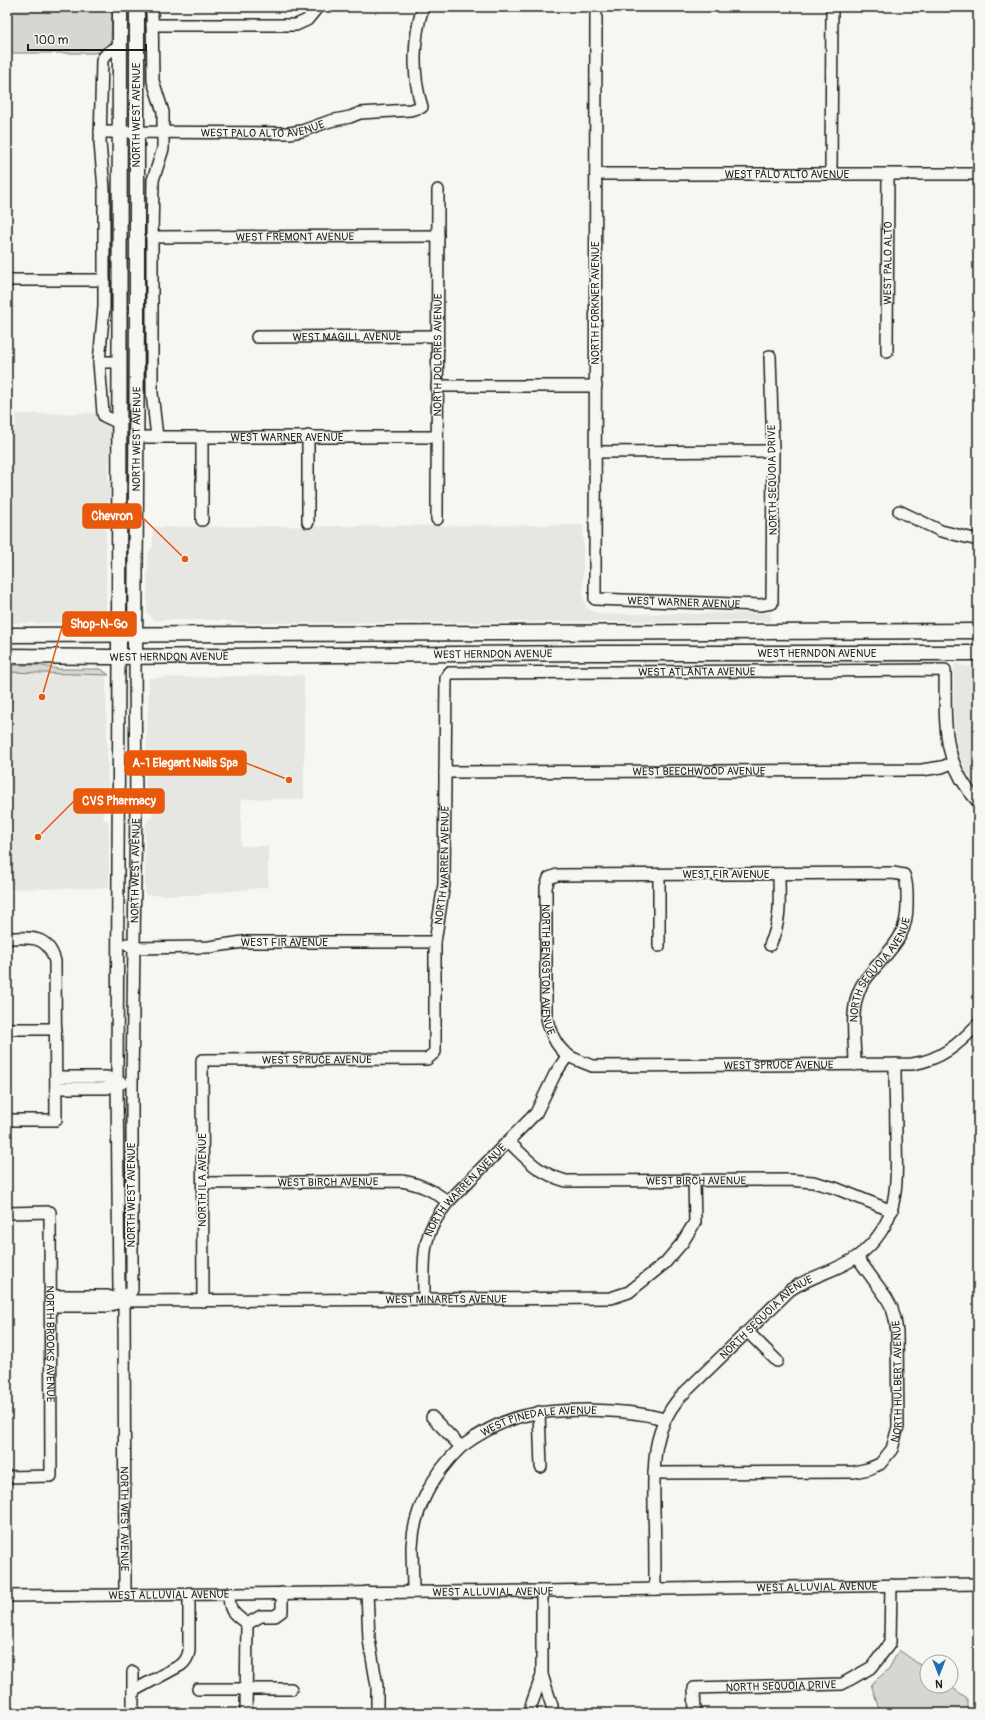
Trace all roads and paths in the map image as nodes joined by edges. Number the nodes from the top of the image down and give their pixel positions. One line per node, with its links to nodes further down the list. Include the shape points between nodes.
1 (120, 7): 9 (main road, NORTH WEST AVENUE)
2 (137, 7): 12 (main road, NORTH WEST AVENUE)
3 (152, 7): 8 (street)
4 (423, 7): 13 (street, WEST PALO ALTO AVENUE, via 416,41 416,79 422,107 360,113 289,133)
5 (596, 7): 14 (street, NORTH FORKNER AVENUE)
6 (832, 7): 15 (street)
7 (316, 9): 8 (street, via 307,20 296,25)
8 (152, 25): 13 (street, via 153,81 163,112)
9 (120, 46): 10 (street, via 111,50 102,60); 11 (main road, NORTH WEST AVENUE)
10 (100, 132): 11 (street, WEST PALO ALTO AVENUE); 22 (street, via 104,189)
11 (119, 132): 12 (street, WEST PALO ALTO AVENUE); 28 (main road, NORTH WEST AVENUE)
12 (136, 132): 13 (street, WEST PALO ALTO AVENUE); 33 (main road, NORTH WEST AVENUE)
13 (163, 132): 20 (street, via 163,149 153,180)
14 (596, 174): 15 (street, WEST PALO ALTO AVENUE); 30 (street, NORTH FORKNER AVENUE)
15 (831, 174): 17 (street, WEST PALO ALTO AVENUE)
16 (978, 174): 17 (street, WEST PALO ALTO AVENUE)
17 (888, 175): 25 (street, WEST PALO ALTO)
18 (438, 190): 19 (street, NORTH DOLORES AVENUE)
19 (438, 236): 20 (street, WEST FREMONT AVENUE); 23 (street, NORTH DOLORES AVENUE)
20 (152, 237): 34 (street, via 152,393)
21 (7, 280): 22 (street)
22 (104, 280): 27 (street)
23 (437, 336): 24 (street, WEST MAGILL AVENUE); 29 (street, NORTH DOLORES AVENUE)
24 (257, 337)
25 (887, 352)
26 (770, 356): 38 (street, NORTH SEQUOIA DRIVE)
27 (99, 362): 28 (street); 31 (street, via 103,413)
28 (119, 362): 31 (main road, NORTH WEST AVENUE); 33 (main road, via 127,376 127,430 132,437)
29 (437, 386): 30 (street); 36 (street, NORTH DOLORES AVENUE)
30 (596, 386): 39 (street, NORTH FORKNER AVENUE)
31 (118, 424): 37 (main road, NORTH WEST AVENUE)
32 (308, 436): 35 (street, WEST WARNER AVENUE); 36 (street, WEST WARNER AVENUE); 45 (street)
33 (136, 437): 34 (street, WEST WARNER AVENUE); 41 (main road, NORTH WEST AVENUE)
34 (157, 437): 35 (street, WEST WARNER AVENUE)
35 (202, 437): 44 (street)
36 (437, 437): 43 (street, NORTH DOLORES AVENUE)
37 (120, 442): 40 (main road, NORTH WEST AVENUE); 41 (main road, via 127,447 128,474)
38 (773, 451): 39 (street); 49 (street, NORTH SEQUOIA DRIVE)
39 (596, 452): 48 (street, NORTH FORKNER AVENUE)
40 (119, 474): 47 (main road, via 127,490 129,533); 52 (main road, NORTH WEST AVENUE)
41 (136, 495): 47 (main road, NORTH WEST AVENUE)
42 (898, 511): 46 (street, via 941,531)
43 (437, 519)
44 (202, 520)
45 (308, 522)
46 (978, 540)
47 (136, 541): 53 (main road, NORTH WEST AVENUE)
48 (595, 599): 49 (street, WEST WARNER AVENUE, via 761,605)
49 (772, 603)
50 (978, 631): 53 (main road, WEST HERNDON AVENUE)
51 (7, 635): 52 (main road, WEST HERNDON AVENUE)
52 (119, 635): 53 (main road, WEST HERNDON AVENUE); 56 (main road, NORTH WEST AVENUE)
53 (136, 635): 57 (main road, NORTH WEST AVENUE)
54 (978, 653): 57 (main road, WEST HERNDON AVENUE)
55 (7, 656): 56 (main road, WEST HERNDON AVENUE)
56 (119, 657): 57 (main road, WEST HERNDON AVENUE); 66 (street, NORTH WEST AVENUE)
57 (135, 657): 71 (street, NORTH WEST AVENUE)
58 (449, 673): 59 (street, WEST ATLANTA AVENUE, via 945,670 946,732); 60 (street, NORTH WARREN AVENUE, via 446,678)
59 (952, 763): 60 (street, WEST BEECHWOOD AVENUE, via 922,770); 61 (street)
60 (445, 772): 68 (street, NORTH WARREN AVENUE, via 444,884)
61 (978, 802)
62 (659, 874): 63 (street, WEST FIR AVENUE); 65 (street, WEST FIR AVENUE, via 557,875); 70 (street)
63 (779, 874): 64 (street, WEST FIR AVENUE); 69 (street, via 779,918)
64 (904, 875): 79 (street, NORTH SEQUOIA AVENUE, via 907,884 906,924 896,943 864,980 856,1001)
65 (549, 878): 75 (street, NORTH BENGSTON AVENUE, via 546,886 546,1012 551,1033)
66 (118, 880): 71 (street, via 125,888 126,940); 81 (street, NORTH WEST AVENUE)
67 (7, 938): 74 (street, via 33,938 42,941 52,952 55,962)
68 (435, 942): 71 (street, WEST FIR AVENUE, via 243,942 209,947); 76 (street, NORTH WARREN AVENUE, via 435,1052)
69 (770, 945)
70 (659, 946)
71 (133, 948): 82 (street, NORTH WEST AVENUE)
72 (978, 1024): 78 (street, WEST SPRUCE AVENUE, via 960,1043 942,1055 923,1063)
73 (7, 1029): 74 (street)
74 (56, 1029): 80 (street)
75 (568, 1055): 79 (street, WEST SPRUCE AVENUE, via 592,1066); 84 (street, NORTH WARREN AVENUE, via 555,1074 536,1113)
76 (432, 1056): 77 (street, WEST SPRUCE AVENUE, via 427,1059)
77 (202, 1060): 86 (street, NORTH ILA AVENUE)
78 (895, 1064): 79 (street, WEST SPRUCE AVENUE); 88 (street, NORTH SEQUOIA AVENUE, via 897,1184)
79 (855, 1065)
80 (56, 1083): 81 (street, via 107,1077); 83 (street, via 56,1120)
81 (117, 1083): 82 (street); 93 (street, NORTH WEST AVENUE, via 118,1290)
82 (132, 1083): 93 (street, NORTH WEST AVENUE, via 132,1290)
83 (7, 1120)
84 (508, 1142): 85 (street, WEST BIRCH AVENUE, via 536,1168 566,1181); 87 (street, NORTH WARREN AVENUE)
85 (694, 1181): 88 (street, WEST BIRCH AVENUE, via 813,1182); 91 (street, WEST MINARETS AVENUE, via 695,1222 665,1263 629,1292 611,1298)
86 (203, 1183): 87 (street, WEST BIRCH AVENUE, via 401,1181 427,1188); 94 (street, NORTH ILA AVENUE)
87 (448, 1202): 91 (street, NORTH WARREN AVENUE, via 437,1215 427,1236 424,1256)
88 (892, 1211): 90 (street, NORTH SEQUOIA AVENUE, via 878,1238)
89 (7, 1213): 92 (street, NORTH BROOKS AVENUE, via 50,1212)
90 (857, 1257): 95 (street, NORTH SEQUOIA AVENUE, via 795,1287); 102 (street, NORTH HULBERT AVENUE, via 892,1308 897,1332 898,1427 892,1448 880,1464 854,1472)
91 (424, 1299): 94 (street, WEST MINARETS AVENUE)
92 (51, 1301): 93 (street, WEST MINARETS AVENUE, via 107,1306); 103 (street, NORTH BROOKS AVENUE, via 50,1476)
93 (124, 1301): 94 (street, WEST MINARETS AVENUE); 113 (street, NORTH WEST AVENUE)
94 (202, 1301)
95 (748, 1332): 96 (street); 99 (street, NORTH SEQUOIA AVENUE, via 680,1397)
96 (776, 1361)
97 (540, 1412): 99 (street, WEST PINEDALE AVENUE, via 616,1410); 100 (street, WEST PINEDALE AVENUE, via 500,1423); 101 (street)
98 (432, 1416): 100 (street)
99 (664, 1419): 102 (street, NORTH SEQUOIA AVENUE, via 656,1446)
100 (461, 1447): 109 (street, via 433,1479 417,1519 412,1545)
101 (541, 1467)
102 (654, 1472): 106 (street, NORTH SEQUOIA AVENUE)
103 (7, 1476)
104 (978, 1584): 105 (street, WEST ALLUVIAL AVENUE)
105 (891, 1585): 106 (street, WEST ALLUVIAL AVENUE); 127 (street, NORTH SEQUOIA DRIVE, via 890,1644 872,1667 842,1684 694,1688)
106 (655, 1589): 107 (street, WEST ALLUVIAL AVENUE)
107 (542, 1591): 109 (street, WEST ALLUVIAL AVENUE); 117 (street)
108 (367, 1592): 109 (street, WEST ALLUVIAL AVENUE); 112 (street, WEST ALLUVIAL AVENUE); 124 (street, via 369,1640 377,1686)
109 (413, 1592)
110 (189, 1593): 111 (street, WEST ALLUVIAL AVENUE); 113 (street, WEST ALLUVIAL AVENUE); 121 (street, via 189,1650 184,1662)
111 (229, 1593): 112 (street, WEST ALLUVIAL AVENUE); 115 (street, via 229,1607)
112 (282, 1593): 115 (street, via 282,1611 275,1616 260,1616)
113 (125, 1594): 114 (street, WEST ALLUVIAL AVENUE)
114 (7, 1596)
115 (247, 1624): 118 (street)
116 (133, 1672): 121 (street)
117 (542, 1675): 125 (street); 126 (street)
118 (247, 1688): 119 (street); 120 (street); 123 (street)
119 (198, 1689)
120 (291, 1689)
121 (133, 1691): 122 (street)
122 (133, 1713)
123 (246, 1713)
124 (377, 1713)
125 (531, 1713)
126 (552, 1713)
127 (694, 1713)

